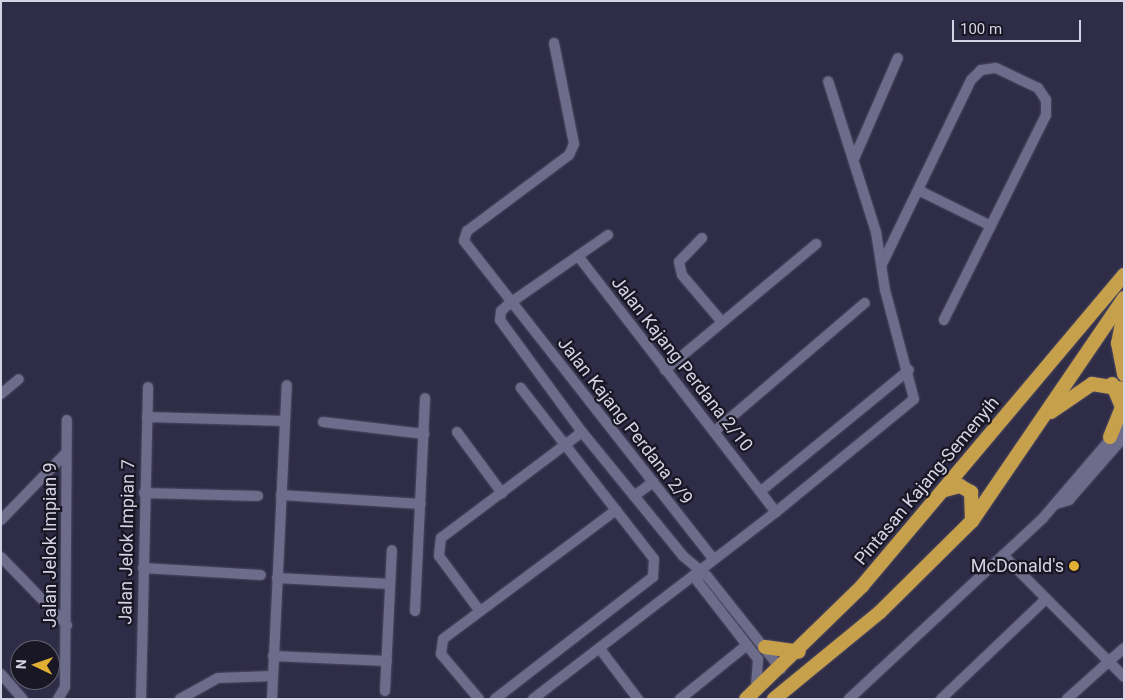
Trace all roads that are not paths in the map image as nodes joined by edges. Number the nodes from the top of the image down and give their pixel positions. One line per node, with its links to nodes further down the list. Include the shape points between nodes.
1 (554, 43): 14 (street, Jalan Kajang Perdana 2/9, via 574,144 569,155 467,231 464,241)
2 (898, 58): 4 (street)
3 (828, 82): 4 (street)
4 (854, 159): 11 (street)
5 (920, 191): 6 (street); 6 (street, via 971,80 981,70 996,68 1038,88 1046,100 1046,115); 11 (street)
6 (991, 226): 17 (street)
7 (608, 235): 10 (street)
8 (702, 238): 18 (street, via 678,262 682,276)
9 (816, 244): 18 (street)
10 (578, 256): 14 (street); 19 (street, Jalan Kajang Perdana 2/10)
11 (883, 262): 20 (street, via 885,290)
12 (1124, 275): 43 (highway, Pintasan Kajang-Semenyih)
13 (1124, 298): 29 (highway)
14 (510, 303): 37 (street, via 501,311 503,328); 42 (street, Jalan Kajang Perdana 2/9)
15 (865, 303): 35 (street)
16 (1124, 314): 21 (highway, via 1118,343)
17 (944, 320)
18 (722, 322): 19 (street)
19 (665, 370): 35 (street, Jalan Kajang Perdana 2/10)
20 (909, 370): 44 (street); 52 (street, via 914,398)
21 (1124, 374)
22 (19, 379): 27 (street)
23 (287, 385): 32 (street)
24 (1118, 386): 29 (highway, via 1084,386); 39 (highway, via 1122,407)
25 (148, 387): 30 (street, Jalan Jelok Impian 7)
26 (521, 388): 40 (street)
27 (1, 394)
28 (425, 398): 38 (street)
29 (1046, 413): 54 (highway)
30 (147, 417): 32 (street); 45 (street, Jalan Jelok Impian 7)
31 (67, 420): 41 (street, Jalan Jelok Impian 9)
32 (286, 422): 47 (street)
33 (323, 422): 38 (street)
34 (1124, 423): 39 (street)
35 (715, 431): 44 (street, Jalan Kajang Perdana 2/10)
36 (457, 432): 46 (street)
37 (582, 432): 40 (street); 49 (street)
38 (424, 434): 50 (street)
39 (1117, 437): 56 (street)
40 (567, 444): 46 (street); 51 (street)
41 (65, 454): 53 (street); 67 (street, Jalan Jelok Impian 9)
42 (653, 482): 49 (street); 58 (street, Jalan Kajang Perdana 2/9)
43 (945, 490): 54 (highway, via 960,486 971,492); 72 (highway, Pintasan Kajang-Semenyih)
44 (760, 491): 52 (street, Jalan Kajang Perdana 2/10)
45 (144, 493): 48 (street); 59 (street, Jalan Jelok Impian 7)
46 (502, 493): 65 (street, via 441,538 439,556)
47 (282, 495): 50 (street); 62 (street)
48 (258, 496)
49 (634, 496): 60 (street)
50 (421, 504): 66 (street)
51 (616, 510): 65 (street); 88 (street, via 654,559 653,577)
52 (776, 512): 58 (street)
53 (1, 520)
54 (972, 521): 92 (highway, via 880,612)
55 (392, 550): 63 (street)
56 (1003, 555): 64 (street); 93 (street)
57 (1, 557): 67 (street)
58 (713, 559): 60 (street)
59 (143, 568): 61 (street); 84 (street, Jalan Jelok Impian 7)
60 (697, 572): 68 (street, via 698,582); 69 (street, via 707,576); 71 (street)
61 (261, 575)
62 (277, 578): 63 (street); 73 (street)
63 (390, 584): 74 (street)
64 (1046, 600): 75 (street); 94 (street)
65 (479, 610): 87 (street, via 443,639 441,654)
66 (415, 611)
67 (67, 625): 83 (street, Jalan Jelok Impian 9, via 65,687)
68 (747, 645): 81 (street, via 759,669); 91 (street)
69 (765, 647): 72 (highway); 76 (street)
70 (1124, 648): 75 (street)
71 (600, 649): 89 (street); 90 (street)
72 (799, 652): 76 (highway, Pintasan Kajang-Semenyih)
73 (274, 656): 74 (street); 78 (street)
74 (387, 661): 80 (street)
75 (1109, 662): 79 (street); 95 (street)
76 (781, 670): 81 (highway, Pintasan Kajang-Semenyih)
77 (1, 674): 82 (street)
78 (272, 676): 85 (street, via 218,678); 86 (street)
79 (1124, 677)
80 (385, 691)
81 (751, 695)
82 (23, 699)
83 (58, 699)
84 (141, 699)
85 (180, 699)
86 (272, 699)
87 (479, 699)
88 (494, 699)
89 (533, 699)
90 (638, 699)
91 (680, 699)
92 (774, 699)
93 (849, 699)
94 (941, 699)
95 (1067, 699)

